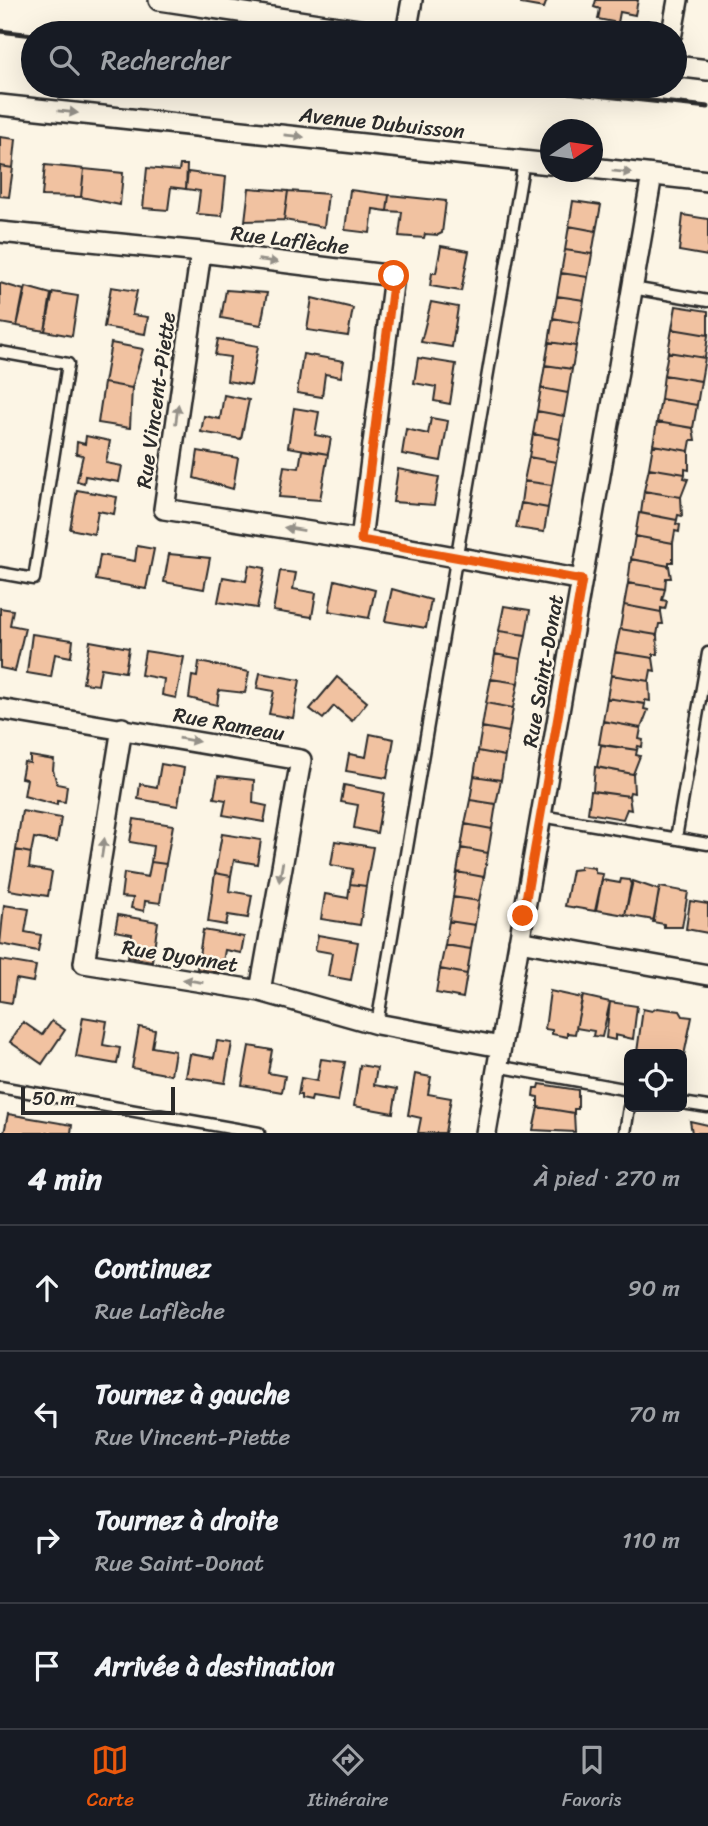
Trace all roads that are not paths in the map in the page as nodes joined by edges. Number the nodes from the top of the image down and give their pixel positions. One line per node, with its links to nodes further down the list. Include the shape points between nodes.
1 (159, 0): 4 (street)
2 (412, 0): 5 (street)
3 (678, 0): 6 (street)
4 (299, 21)
5 (408, 21)
6 (674, 21)
7 (687, 67): 8 (street)
8 (708, 69)
9 (0, 104): 10 (street, Avenue Dubuisson, one-way to 10)
10 (524, 161): 11 (street, Avenue Dubuisson); 21 (lane)
11 (540, 163)
12 (603, 170): 13 (street, one-way to 13)
13 (652, 175): 14 (street); 17 (street, Rue Saint-Donat)
14 (708, 181)
15 (0, 232): 16 (street, Rue Laflèche)
16 (201, 252): 20 (street, Rue Vincent-Piette, one-way to 16, via 164,509); 20 (street, Rue Laflèche, one-way to 20, via 394,276)
17 (632, 288): 18 (lane); 23 (street, Rue Saint-Donat)
18 (708, 301)
19 (0, 352): 22 (lane, via 68,364 34,579)
20 (361, 540): 21 (street, Rue Vincent-Piette)
21 (456, 558): 23 (street, Rue Vincent-Piette); 33 (lane)
22 (0, 573)
23 (582, 580): 27 (street, Rue Saint-Donat)
24 (708, 653): 28 (lane)
25 (0, 709): 26 (street, Rue Rameau)
26 (122, 728): 32 (street, Rue Dyonnet, one-way to 26, via 84,963); 32 (street, Rue Rameau, one-way to 32, via 301,760)
27 (541, 816): 28 (lane); 30 (street, Rue Saint-Donat)
28 (676, 838): 29 (lane)
29 (708, 844)
30 (519, 941): 31 (street); 34 (street, Rue Saint-Donat)
31 (708, 975)
32 (260, 992): 33 (street, Rue Dyonnet)
33 (377, 1024): 34 (street, Rue Dyonnet)
34 (499, 1057): 36 (lane); 41 (street, Rue Saint-Donat)
35 (0, 1087): 40 (lane)
36 (624, 1089)
37 (687, 1104): 38 (lane)
38 (708, 1107)
39 (628, 1112): 42 (lane)
40 (259, 1133)
41 (486, 1133)
42 (625, 1133)

